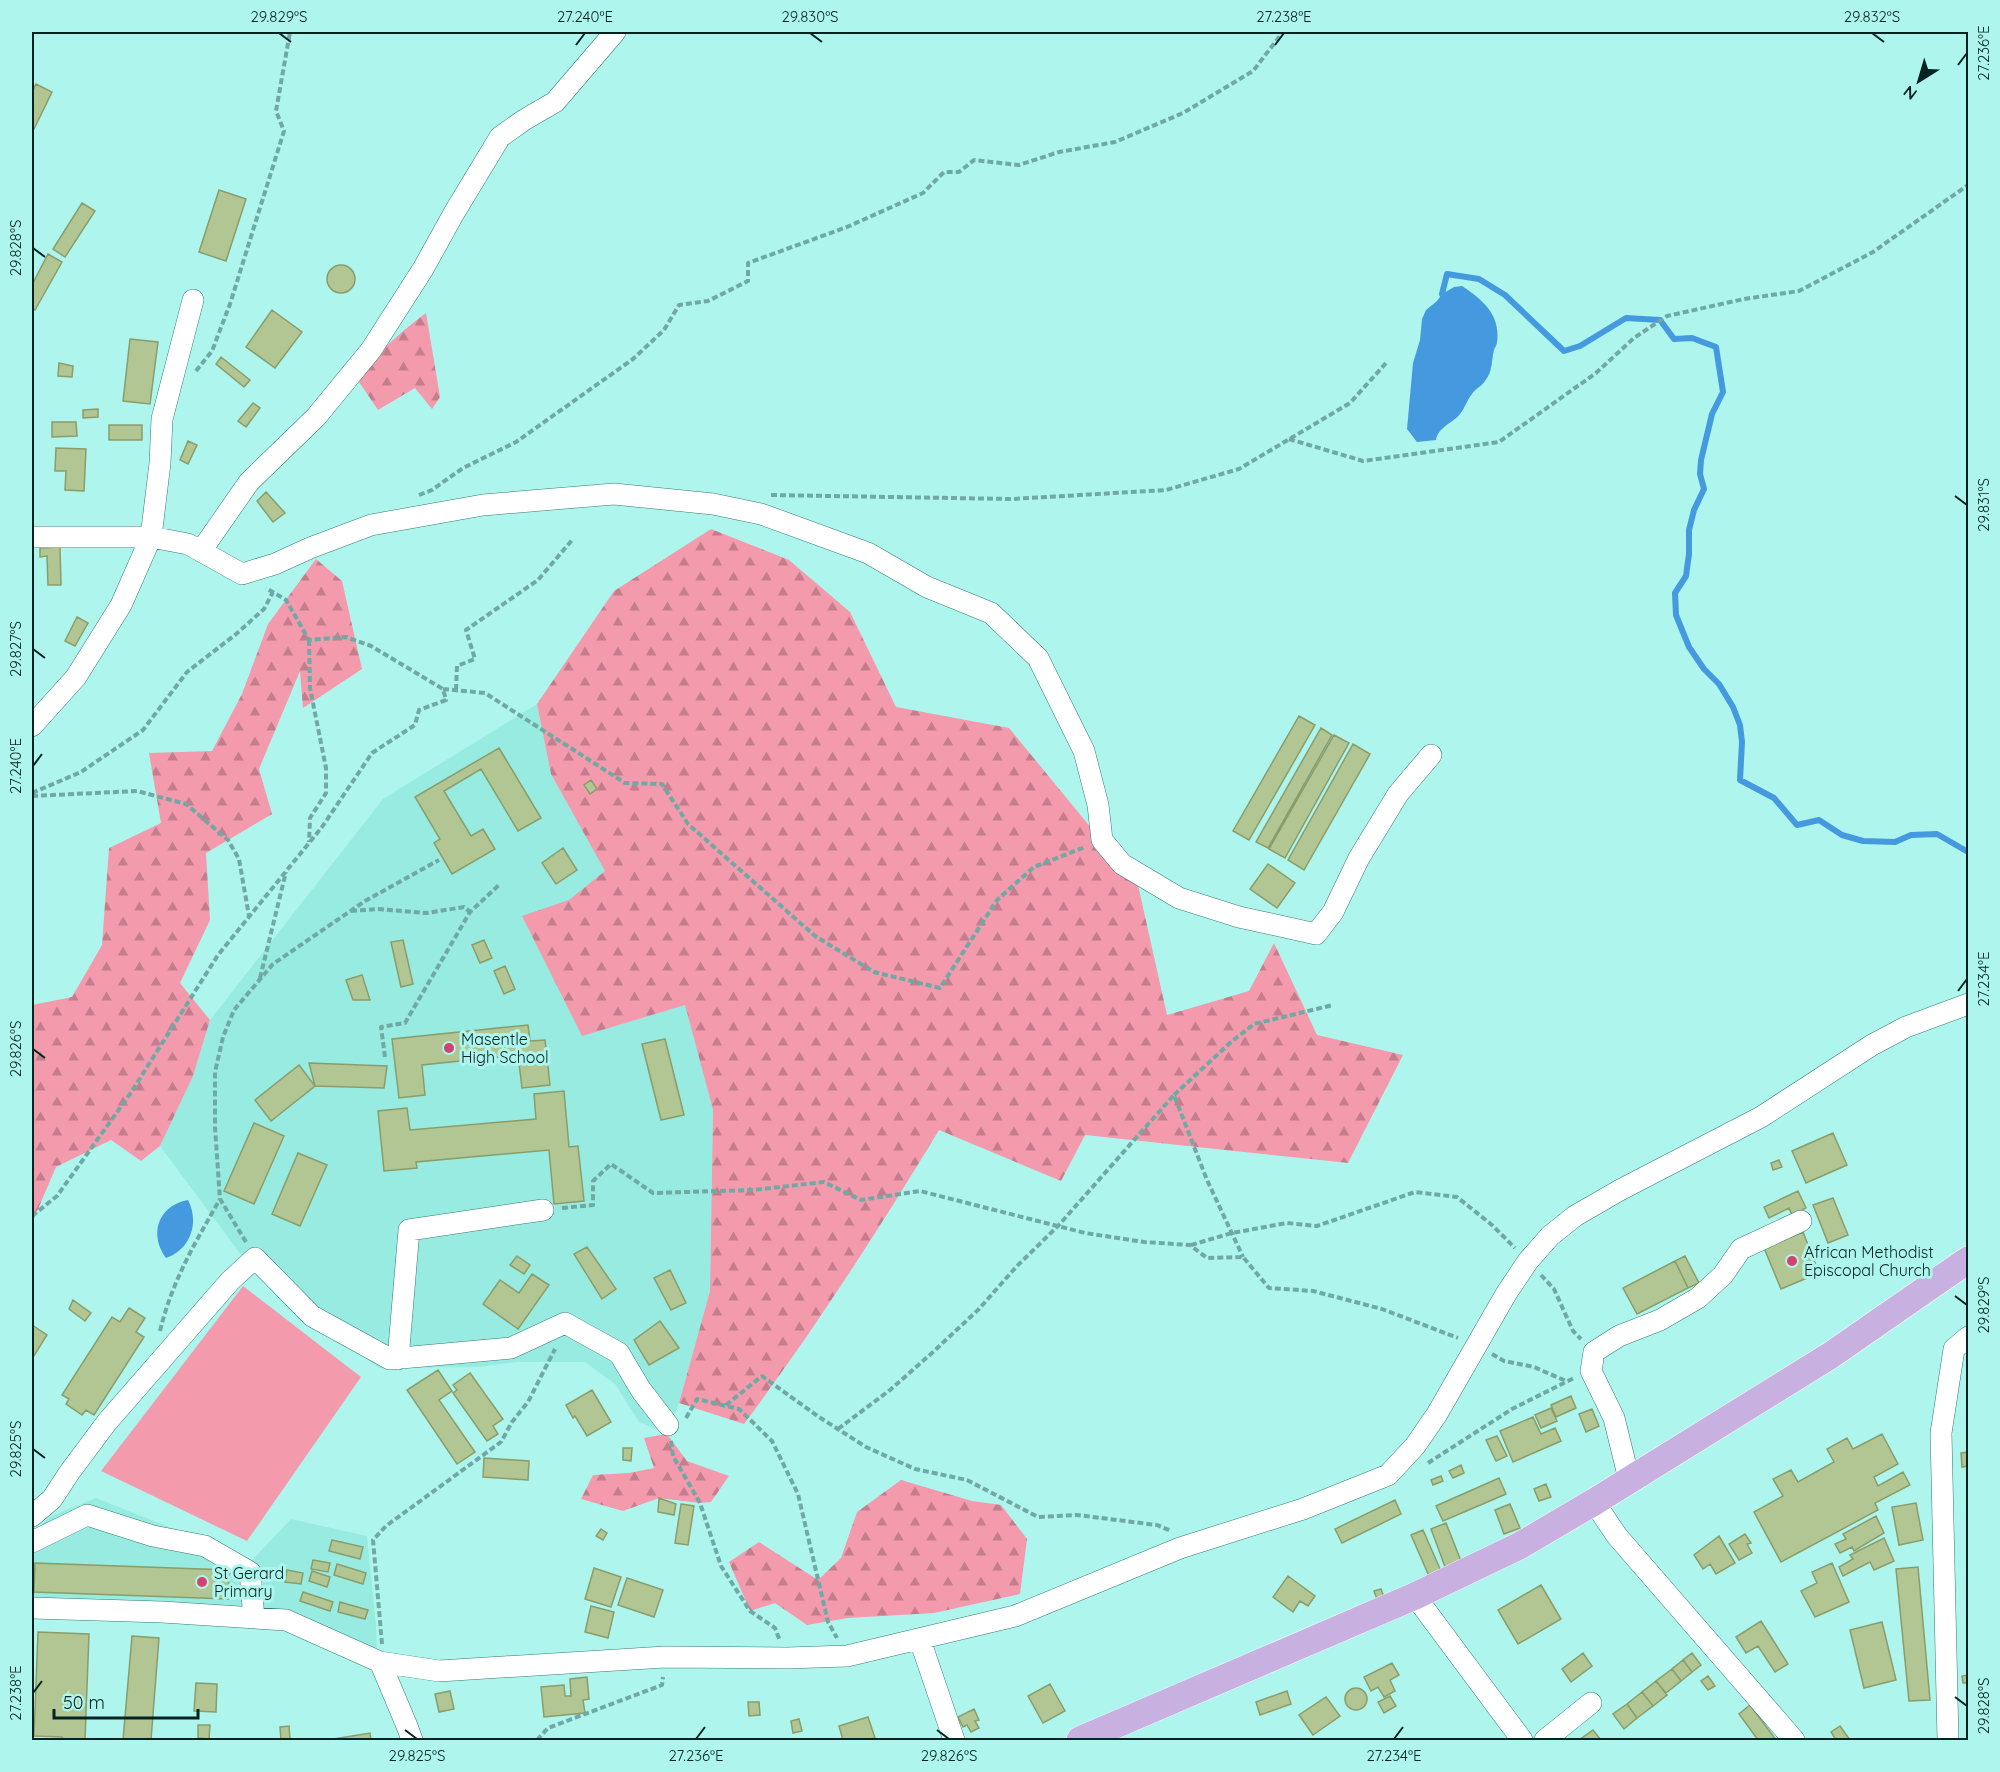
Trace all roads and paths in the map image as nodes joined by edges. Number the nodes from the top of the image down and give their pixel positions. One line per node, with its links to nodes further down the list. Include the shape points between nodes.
1 (290, 32): 7 (path, via 276,111 284,131 230,304 212,351 183,388)
2 (615, 32): 14 (street, via 555,102 500,137 423,269 370,350 316,417 249,482)
3 (1283, 32): 10 (path, via 1253,71 1183,113 1115,142 1059,152 1019,165 974,160 959,172 944,172 923,193 847,227 748,263 748,281 708,302 679,305 664,330 633,359 516,442)
4 (1968, 185): 8 (path, via 1873,252 1799,291 1667,316 1499,442 1363,461)
5 (193, 300): 7 (street)
6 (1387, 362): 8 (path, via 1350,404)
7 (169, 394): 12 (street, via 162,419)
8 (1290, 439): 9 (path, via 1239,469 1166,490 1012,499)
9 (768, 495)
10 (413, 497)
11 (32, 537): 12 (street)
12 (151, 537): 14 (street, via 188,544); 20 (street, via 121,605 76,677)
13 (573, 539): 19 (path, via 538,580 466,630 475,659 457,666)
14 (201, 551): 23 (street, via 242,574 371,525 483,506 614,494 713,504 761,514 868,553 927,587 991,613 1023,643 1038,658 1084,752 1098,805)
15 (265, 587): 16 (path)
16 (273, 592): 17 (path, via 286,600); 22 (path, via 264,609 187,672 143,730 81,772)
17 (309, 640): 18 (path, via 346,637 371,646); 24 (path, via 310,688 326,768 326,793 310,818)
18 (443, 689): 19 (path); 24 (path, via 446,700 418,710 416,725 372,753)
19 (456, 690): 23 (path, via 485,693 625,783 662,784 688,824 814,936 874,972 940,988 997,900 1034,867)
20 (32, 726)
21 (1431, 755): 23 (street, via 1398,794 1359,858 1333,912 1316,934 1239,917 1179,898 1122,864)
22 (32, 795): 30 (path, via 137,791 186,804 228,840 239,859)
23 (1102, 840)
24 (309, 843): 26 (path)
25 (439, 860): 28 (path)
26 (287, 871): 30 (path); 31 (path)
27 (499, 885): 29 (path)
28 (350, 911): 29 (path, via 427,913 464,907); 31 (path, via 273,964)
29 (470, 912): 34 (path, via 405,1023 381,1027)
30 (249, 917): 39 (path, via 218,955 130,1094 57,1196)
31 (260, 979): 37 (path, via 234,1010 215,1072 214,1127)
32 (1968, 1004): 61 (street, via 1872,1046 1761,1117 1620,1190 1550,1236 1506,1294 1437,1414 1388,1475 1303,1509)
33 (1333, 1005): 35 (path, via 1254,1024)
34 (385, 1057)
35 (1173, 1095): 41 (path); 42 (path)
36 (1456, 1197): 42 (path, via 1415,1192 1317,1226 1287,1224)
37 (220, 1199): 45 (path); 50 (path, via 180,1271 165,1311 154,1355)
38 (543, 1210): 41 (path, via 593,1205 593,1181 611,1164 653,1193 753,1190 824,1182 861,1200 920,1191); 51 (street, via 409,1230)
39 (32, 1216)
40 (1801, 1221): 52 (street, via 1741,1249 1723,1275 1698,1298 1594,1352)
41 (1058, 1226): 43 (path, via 1144,1242); 55 (path, via 932,1353)
42 (1232, 1233): 43 (path); 44 (path)
43 (1190, 1245): 44 (path, via 1207,1258)
44 (1243, 1257): 47 (path, via 1269,1288 1313,1291)
45 (255, 1258): 50 (street); 51 (street, via 312,1316 390,1359)
46 (1968, 1260): 57 (main road, via 1831,1356)
47 (1382, 1309)
48 (565, 1323): 51 (street, via 510,1348); 54 (street, via 619,1353); 69 (path, via 528,1402 501,1442 386,1526 373,1540)
49 (1968, 1337): 78 (street, via 1954,1349 1941,1433)
50 (162, 1359): 59 (street, via 107,1422 52,1499)
51 (398, 1359)
52 (1591, 1371): 56 (path, via 1512,1409); 57 (street, via 1614,1418)
53 (726, 1406): 54 (path, via 698,1399 685,1420); 55 (path, via 762,1376); 66 (path, via 739,1409 772,1441 798,1494 828,1622)
54 (668, 1425): 68 (path, via 673,1456 700,1503 720,1566 750,1611 775,1628)
55 (838, 1429): 61 (path, via 866,1447 915,1469 967,1480 1038,1516 1077,1515 1157,1525)
56 (1426, 1465)
57 (1629, 1479): 58 (main road)
58 (1594, 1502): 62 (main road, via 1519,1546); 77 (street, via 1617,1536)
59 (32, 1516)
60 (32, 1542): 64 (street, via 87,1515 153,1536 205,1545 250,1572)
61 (1196, 1543): 65 (street, via 1016,1616)
62 (1415, 1596): 74 (main road); 75 (street)
63 (32, 1608): 64 (street)
64 (254, 1618): 69 (street, via 286,1620)
65 (920, 1640): 66 (street); 73 (street)
66 (847, 1656): 68 (street)
67 (665, 1657): 68 (street); 69 (street, via 439,1671); 72 (path, via 662,1685 548,1728)
68 (787, 1658)
69 (382, 1662): 71 (street)
70 (1591, 1703): 76 (street)
71 (412, 1740)
72 (537, 1740)
73 (954, 1740)
74 (1080, 1740)
75 (1522, 1740)
76 (1545, 1740)
77 (1794, 1740)
78 (1948, 1740)

